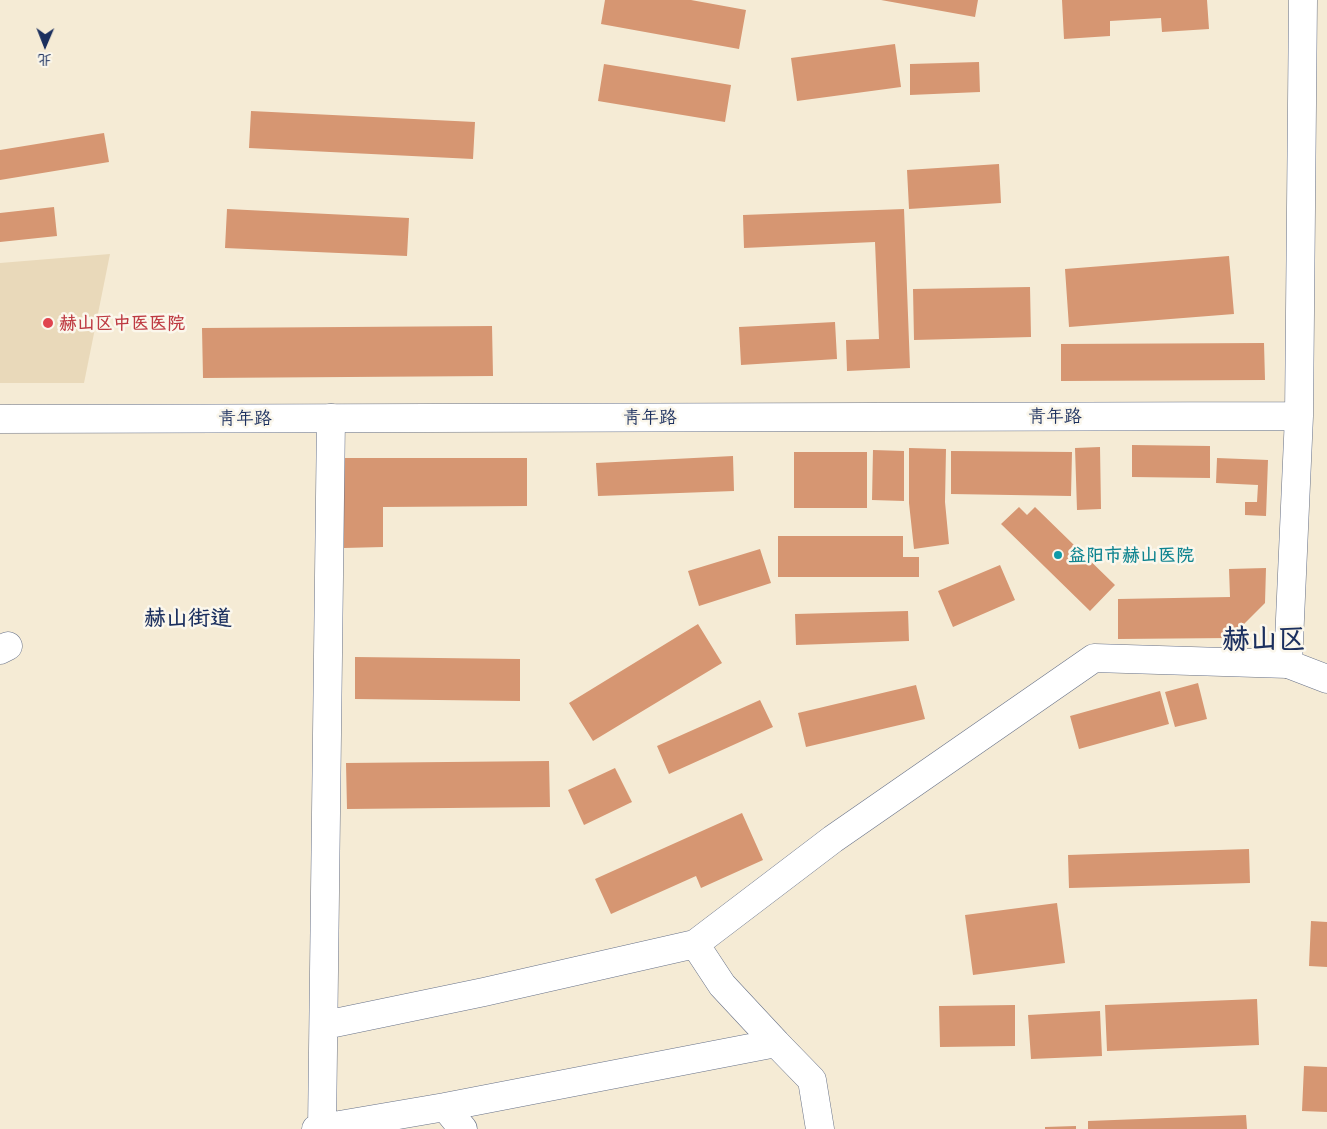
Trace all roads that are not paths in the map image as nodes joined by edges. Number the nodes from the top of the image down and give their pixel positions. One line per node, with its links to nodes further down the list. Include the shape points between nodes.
1 (1303, 0): 2 (street)
2 (1299, 416): 4 (street, 青年路); 5 (street)
3 (0, 418): 4 (street, 青年路)
4 (331, 418): 8 (street)
5 (1288, 664): 6 (street); 7 (street, via 1094,658 833,839)
6 (1327, 679)
7 (695, 944): 8 (street); 9 (street, via 722,985)
8 (325, 1025): 11 (street)
9 (776, 1044): 10 (street); 13 (street, via 812,1080)
10 (445, 1107): 11 (street); 12 (street)
11 (320, 1129)
12 (464, 1129)
13 (820, 1129)

